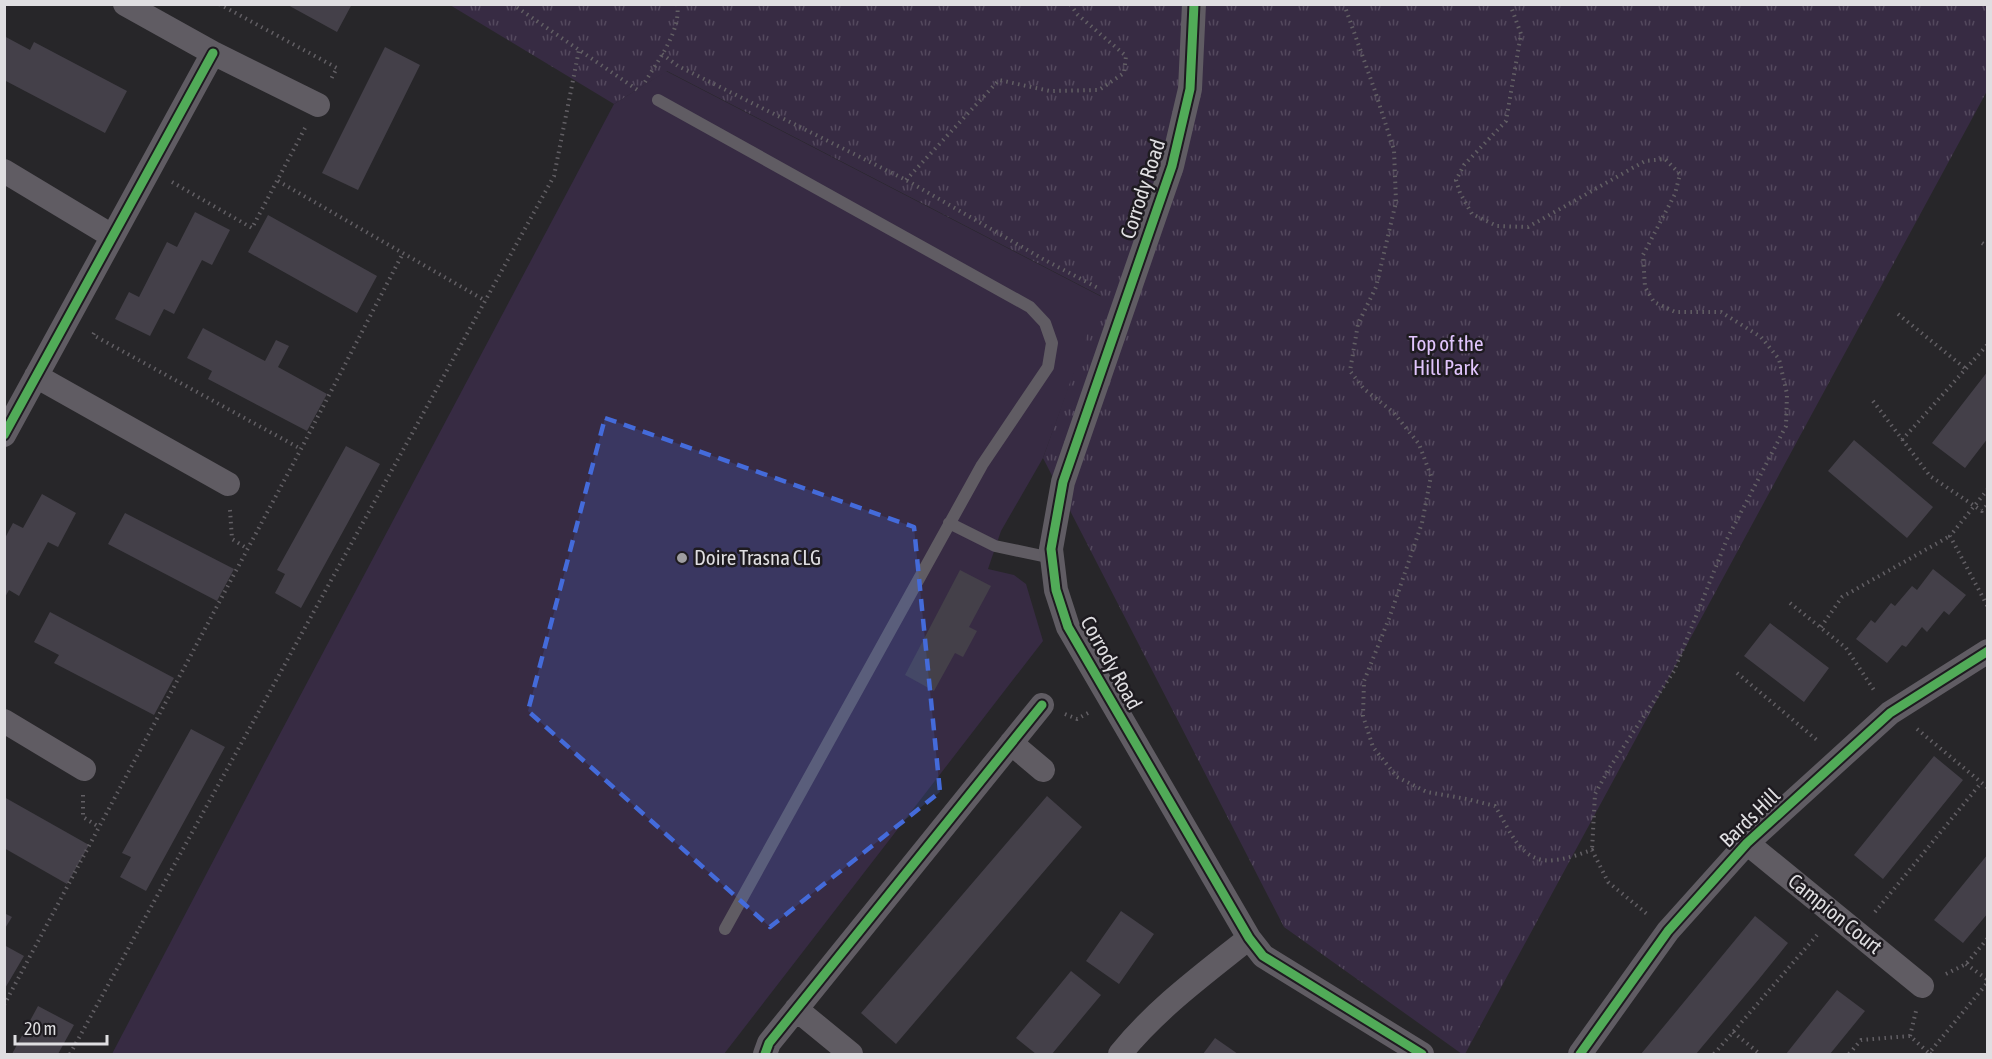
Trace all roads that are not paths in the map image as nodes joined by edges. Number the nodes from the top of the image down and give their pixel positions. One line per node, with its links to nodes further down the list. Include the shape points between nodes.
1 (125, 4): 3 (street)
2 (1194, 4): 12 (street, Corrody Road, via 1190,89 1172,166 1063,482)
3 (213, 53): 5 (street); 7 (street)
4 (658, 100): 11 (lane, via 1030,306 1045,323 1052,343 1048,367 982,465)
5 (318, 105)
6 (4, 171): 7 (street)
7 (112, 236): 8 (street)
8 (36, 376): 9 (street); 10 (street)
9 (4, 435)
10 (228, 484)
11 (949, 523): 12 (lane, via 995,546); 20 (lane)
12 (1052, 558): 21 (street, Corrody Road, via 1056,590 1068,627)
13 (1988, 651): 19 (street, Bards Hill, via 1890,713)
14 (1042, 705): 16 (street)
15 (4, 721): 17 (street)
16 (1011, 742): 18 (street); 23 (street)
17 (84, 769)
18 (1043, 770)
19 (1747, 843): 22 (street, Campion Court); 28 (street, Bards Hill, via 1668,931)
20 (725, 929)
21 (1249, 938): 26 (street, via 1179,994); 27 (street, Corrody Road, via 1263,956)
22 (1923, 986)
23 (796, 1009): 24 (street); 25 (street)
24 (765, 1054)
25 (851, 1054)
26 (1120, 1054)
27 (1422, 1054)
28 (1580, 1054)

